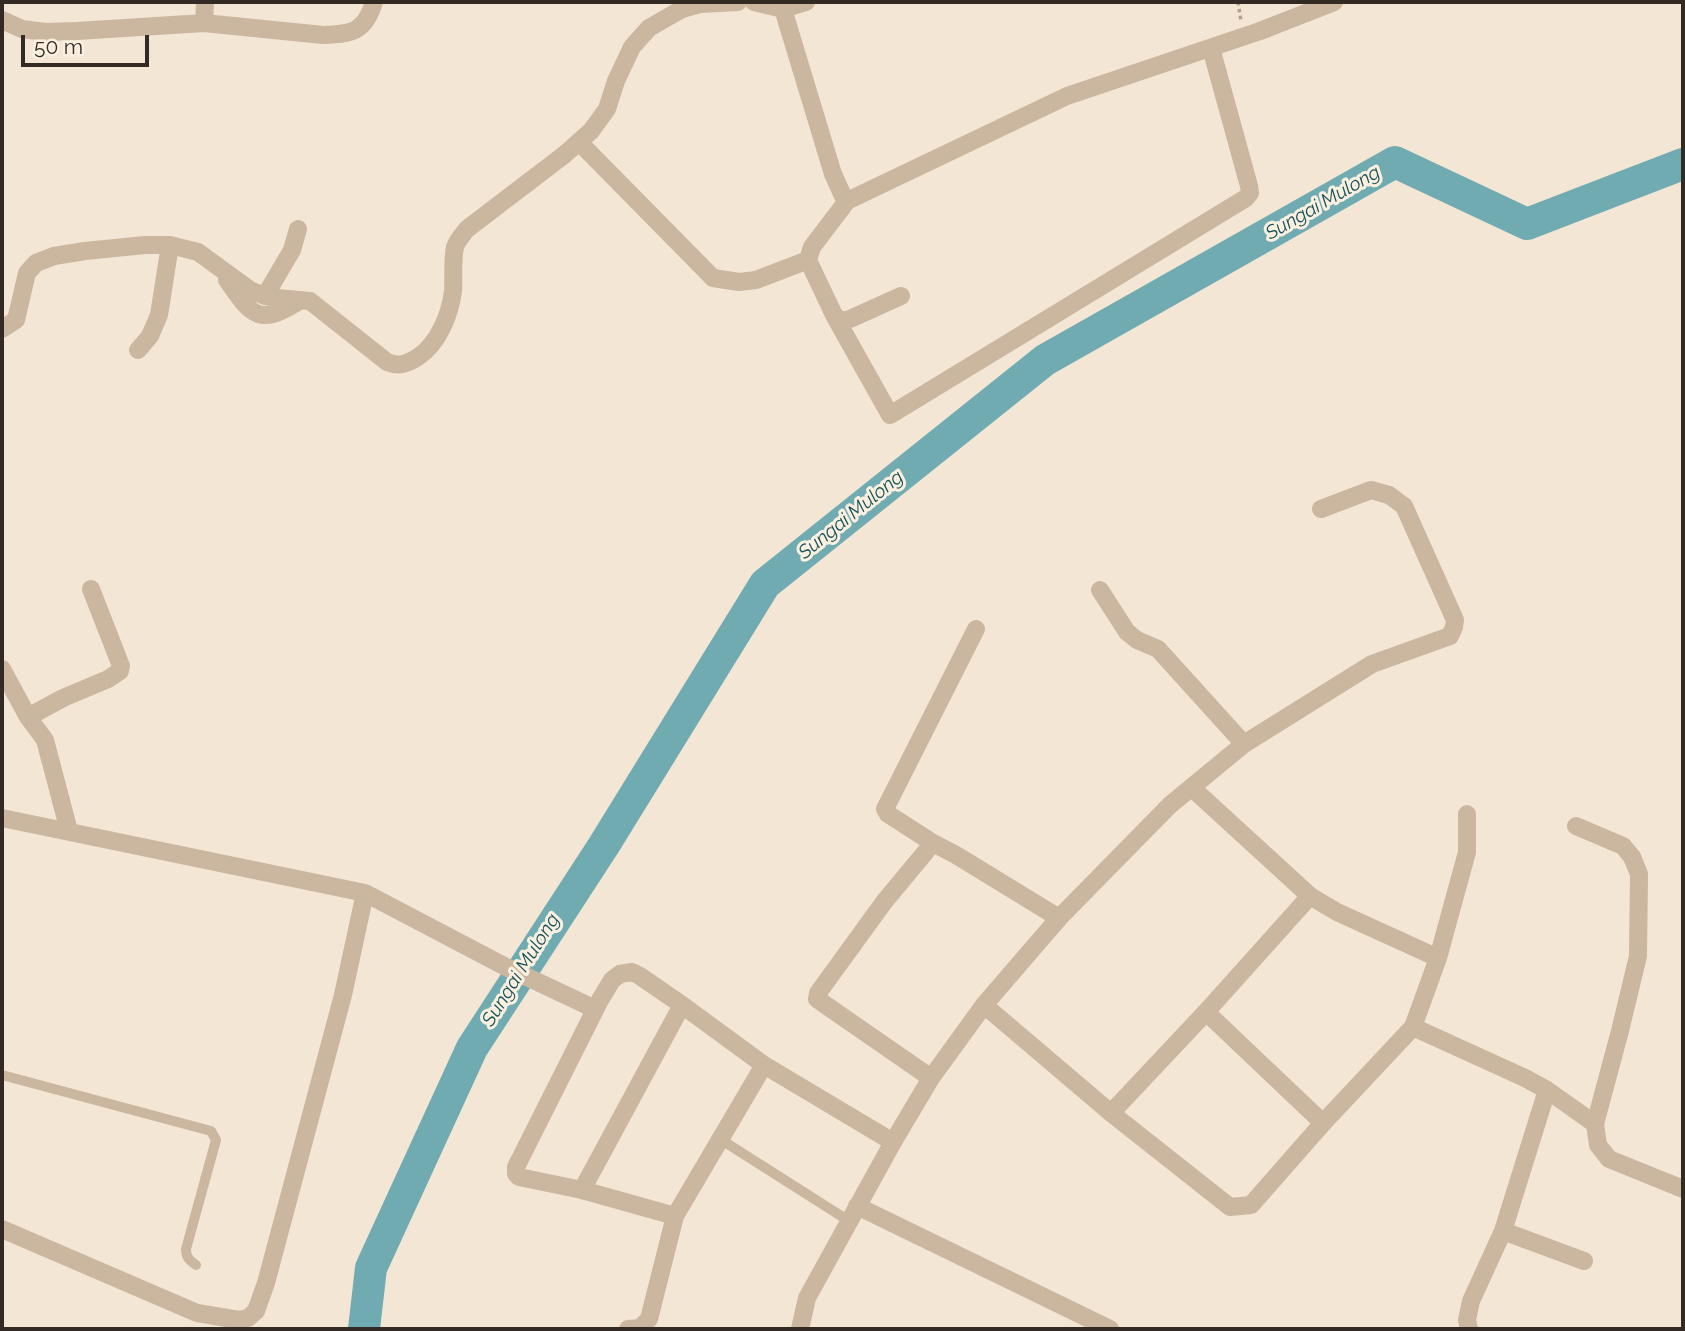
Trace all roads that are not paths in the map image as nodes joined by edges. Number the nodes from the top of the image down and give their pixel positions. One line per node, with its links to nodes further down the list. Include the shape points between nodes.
1 (205, 2): 9 (street)
2 (374, 2): 9 (street, via 360,28 341,34)
3 (738, 2): 11 (street, via 682,9 649,28 632,47 607,109)
4 (754, 2): 7 (street)
5 (806, 2): 7 (street)
6 (1334, 2): 10 (street)
7 (783, 9): 12 (street, via 833,174)
8 (2, 20): 9 (street, via 45,32)
9 (204, 23)
10 (1211, 48): 12 (street, via 1067,96); 20 (street, via 1249,186 1246,198 890,415)
11 (579, 142): 15 (street, via 713,278 755,280); 19 (street, via 467,229 455,245 447,314 429,349 414,359 396,366 387,362 310,301)
12 (847, 201): 15 (street, via 812,247)
13 (298, 229): 17 (street, via 292,250)
14 (170, 245): 16 (street, via 198,252); 21 (street, via 85,251 36,263 27,273 16,320); 22 (street, via 159,316)
15 (808, 260): 20 (street)
16 (223, 271): 17 (street); 19 (street, via 256,314 278,314)
17 (265, 296): 19 (street)
18 (901, 296): 20 (street, via 850,319 841,321)
19 (301, 300)
20 (834, 315)
21 (2, 329)
22 (138, 350)
23 (1321, 509): 29 (street, via 1371,490 1404,506 1454,627 1450,636 1372,664)
24 (91, 589): 28 (street, via 120,671)
25 (1100, 590): 29 (street, via 1127,632 1157,649)
26 (976, 629): 35 (street, via 885,809)
27 (2, 669): 28 (street)
28 (27, 718): 34 (street, via 45,740)
29 (1244, 744): 30 (street)
30 (1192, 788): 37 (street); 38 (street)
31 (1467, 814): 39 (street, via 1467,852)
32 (2, 818): 34 (street)
33 (1576, 826): 51 (street, via 1623,846 1639,874 1638,956)
34 (69, 831): 36 (street)
35 (933, 843): 38 (street); 47 (street, via 884,902 817,999)
36 (365, 893): 42 (street); 62 (street, via 343,995 256,1311 239,1320)
37 (1310, 895): 39 (street); 43 (street)
38 (1059, 918): 41 (street)
39 (1438, 958): 44 (street)
40 (682, 1005): 42 (street, via 632,972 612,980); 45 (street); 54 (street)
41 (984, 1005): 47 (street); 49 (street)
42 (595, 1009): 54 (street, via 516,1167 519,1177)
43 (1206, 1012): 49 (street); 50 (street)
44 (1413, 1027): 48 (street); 50 (street)
45 (764, 1065): 52 (street); 53 (street)
46 (2, 1075): 61 (lane, via 211,1131 216,1140 186,1249 186,1256)
47 (931, 1077): 53 (street)
48 (1547, 1090): 51 (street); 59 (street)
49 (1111, 1112): 50 (street, via 1230,1207 1251,1205)
50 (1323, 1123)
51 (1595, 1124): 55 (street, via 1598,1145 1609,1159)
52 (720, 1139): 56 (lane); 57 (street)
53 (893, 1142): 56 (street)
54 (582, 1189): 57 (street)
55 (1683, 1189)
56 (853, 1214): 64 (street, via 807,1298); 65 (street)
57 (675, 1216): 63 (street, via 649,1319 640,1328)
58 (2, 1229): 62 (street)
59 (1503, 1231): 60 (street); 66 (street, via 1471,1301)
60 (1584, 1261)
61 (196, 1265)
62 (196, 1321)
63 (628, 1329)
64 (800, 1329)
65 (1110, 1329)
66 (1469, 1329)

